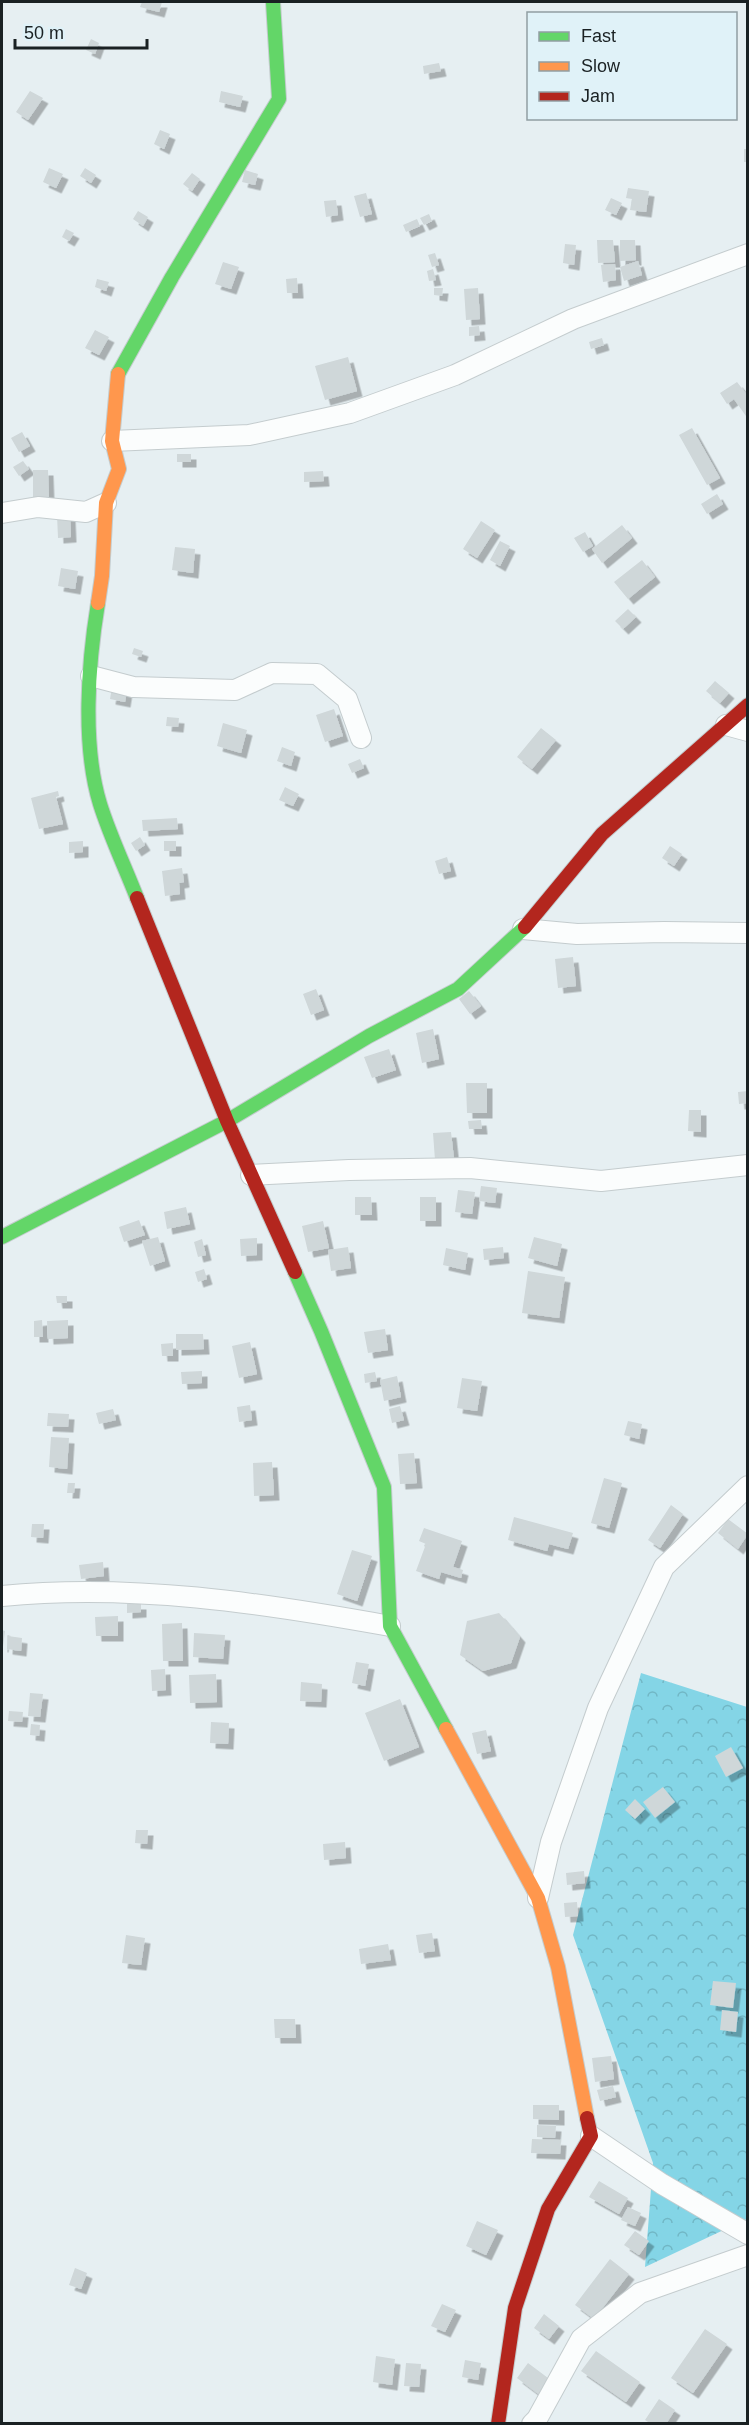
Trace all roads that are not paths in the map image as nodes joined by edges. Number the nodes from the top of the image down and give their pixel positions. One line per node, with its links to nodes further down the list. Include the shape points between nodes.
1 (273, 2): 3 (street, via 279,99 116,377)
2 (747, 254): 3 (street, via 573,319 455,375 350,413 249,435)
3 (112, 441): 4 (street, via 119,469)
4 (106, 503): 5 (street, via 86,512 38,507); 6 (street)
5 (2, 513)
6 (91, 676): 10 (street, via 133,687 235,690 272,674 317,674 347,699); 13 (street, via 88,738 100,803)
7 (747, 705): 8 (street)
8 (726, 725): 9 (street); 11 (street, via 602,834)
9 (747, 731)
10 (361, 738)
11 (523, 929): 12 (street, via 577,934); 13 (street, via 458,989 369,1036)
12 (747, 933)
13 (227, 1121): 15 (street); 16 (street)
14 (747, 1165): 15 (street, via 601,1181 470,1168)
15 (251, 1175): 19 (street, via 321,1331 384,1487)
16 (2, 1237)
17 (747, 1486): 20 (street, via 664,1567 598,1708 551,1842)
18 (2, 1596): 19 (street, via 48,1591 172,1594 289,1608)
19 (390, 1626): 20 (street)
20 (538, 1898): 21 (street, via 558,1967)
21 (591, 2136): 22 (street); 24 (street, via 548,2209 514,2308)
22 (747, 2234)
23 (747, 2255): 25 (street, via 640,2293 581,2339)
24 (498, 2424)
25 (532, 2424)

